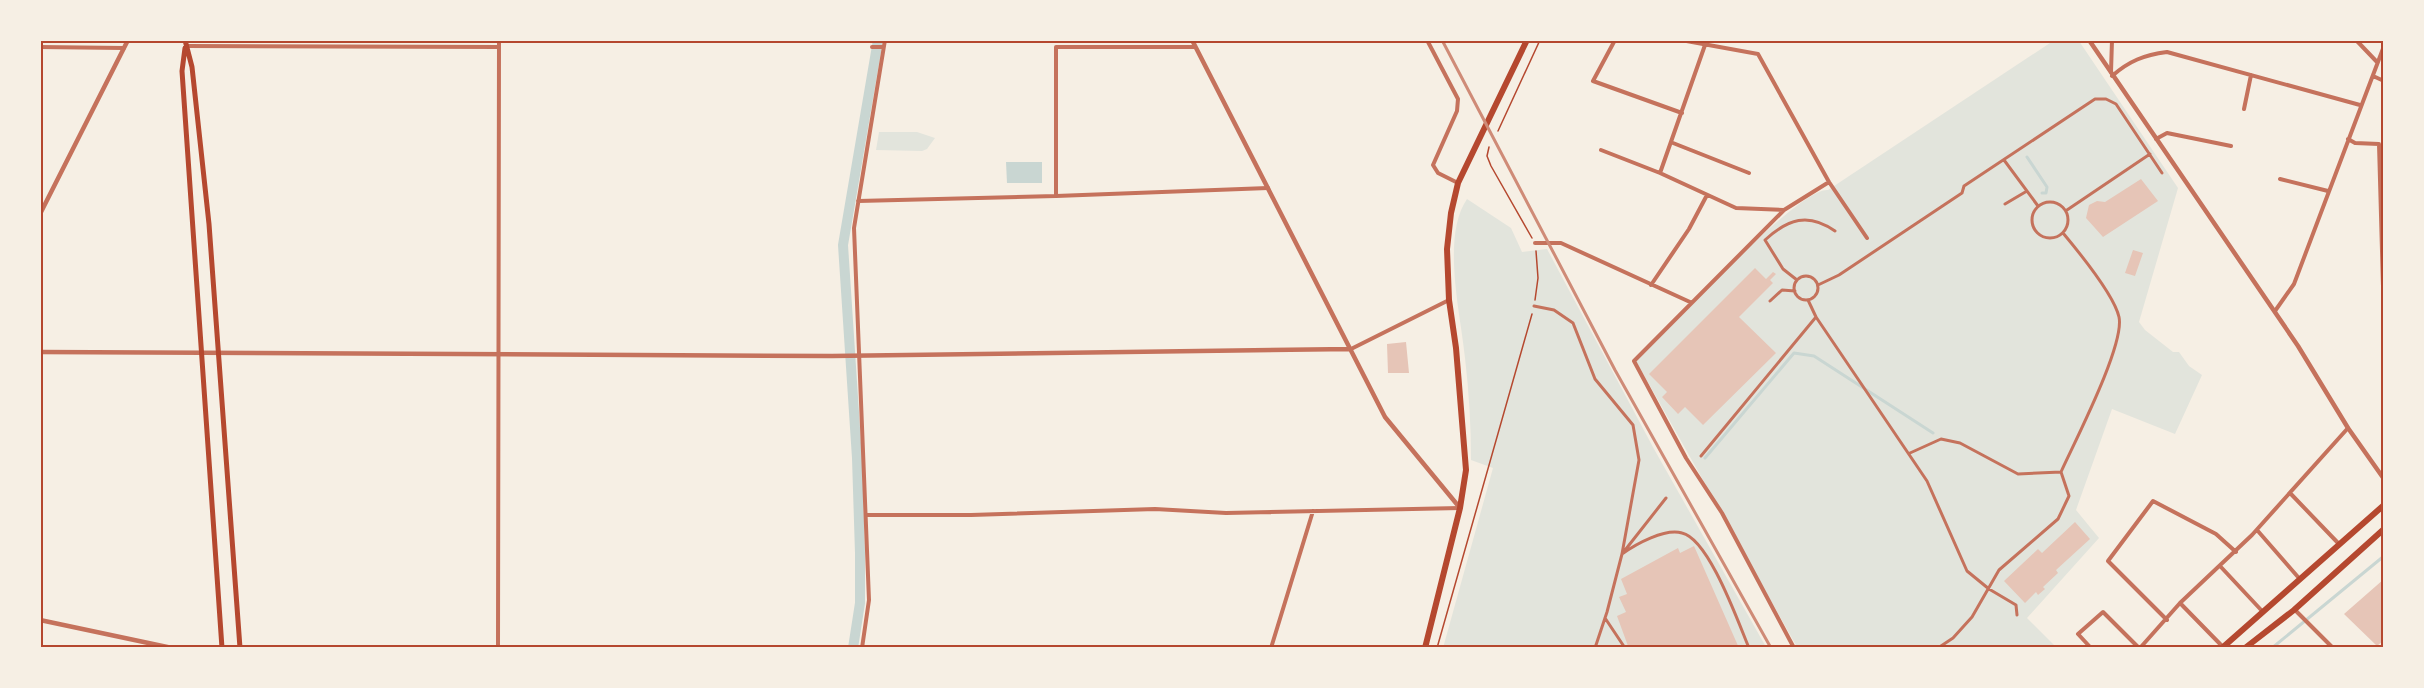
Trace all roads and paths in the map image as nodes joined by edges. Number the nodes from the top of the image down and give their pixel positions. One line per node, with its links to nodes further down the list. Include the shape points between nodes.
1 (128, 40): 21 (street)
2 (499, 40): 17 (street)
3 (885, 40): 15 (street)
4 (1192, 40): 19 (street)
5 (1427, 40): 44 (street, via 1458,99 1457,111 1433,165 1438,173)
6 (1527, 40): 44 (main road)
7 (1540, 40): 30 (path)
8 (1615, 40): 29 (street, via 1593,81)
9 (1681, 40): 14 (street)
10 (2088, 40): 24 (street)
11 (2112, 40): 24 (street)
12 (2356, 40): 22 (street)
13 (185, 43): 17 (street); 74 (main road, via 182,71); 75 (main road, via 192,67)
14 (1705, 45): 29 (street); 43 (street, via 1758,54)
15 (882, 46): 18 (street); 50 (street)
16 (40, 47): 21 (street)
17 (499, 47): 77 (street)
18 (872, 47)
19 (1195, 47): 45 (street); 49 (street, via 1056,47)
20 (2383, 47): 22 (street)
21 (124, 48): 55 (street)
22 (2377, 62): 25 (street)
23 (2251, 75): 24 (street, via 2167,52 2145,55); 27 (street); 28 (street)
24 (2111, 76): 31 (street)
25 (2373, 76): 26 (street); 27 (street)
26 (2384, 81)
27 (2360, 105): 32 (street)
28 (2244, 108)
29 (1682, 113): 33 (street)
30 (1498, 131)
31 (2156, 139): 34 (street, via 2167,133); 70 (street)
32 (2348, 139): 47 (street); 60 (street, via 2379,144)
33 (1672, 143): 39 (street); 40 (street)
34 (2230, 146)
35 (1489, 147): 59 (path, via 1491,166)
36 (1601, 150): 39 (street)
37 (2150, 154): 38 (street, via 2116,104 2100,98); 41 (street); 54 (street)
38 (2004, 160): 46 (street); 63 (street, via 1964,186 1962,193)
39 (1660, 173): 48 (street)
40 (1749, 173)
41 (2162, 173)
42 (2280, 179): 47 (street)
43 (1828, 182): 53 (street); 58 (street)
44 (1458, 183): 65 (main road, via 1447,249)
45 (1268, 188): 49 (street); 73 (street)
46 (2027, 191): 51 (street); 52 (street)
47 (2328, 191): 70 (street, via 2294,284)
48 (1707, 195): 53 (street, via 1736,208); 62 (street)
49 (1056, 196): 50 (street)
50 (858, 201): 78 (street, via 854,260)
51 (2005, 204)
52 (2038, 207): 54 (street, via 2055,202); 57 (street, via 2032,218 2038,233 2048,238)
53 (1784, 210): 68 (street)
54 (2066, 210): 57 (street, via 2069,221)
55 (40, 214)
56 (1835, 231): 61 (street, via 1813,220 1798,219 1781,226 1766,240 1783,269)
57 (2063, 233): 82 (street, via 2083,258 2120,322 2110,361)
58 (1867, 238)
59 (1535, 243): 62 (street, via 1561,243); 69 (path, via 1538,278)
60 (2382, 262): 72 (street)
61 (1797, 280): 63 (street, via 1809,276); 64 (street)
62 (1651, 285): 68 (street)
63 (1818, 285): 66 (street, via 1816,295)
64 (1795, 291): 66 (street); 67 (street, via 1782,290)
65 (1449, 300): 73 (street); 87 (main road, via 1466,470)
66 (1808, 300): 71 (street)
67 (1770, 301)
68 (1690, 302): 118 (street, via 1634,361)
69 (1534, 306): 94 (street, via 1554,310 1569,319 1595,379 1633,424 1639,459); 114 (path)
70 (2275, 311): 79 (street)
71 (1816, 317): 80 (street); 81 (street)
72 (2384, 322)
73 (1351, 349): 78 (street); 87 (street, via 1385,417)
74 (202, 351): 75 (street); 76 (street); 108 (main road)
75 (220, 351): 77 (street); 109 (main road)
76 (40, 352)
77 (498, 354): 78 (street); 110 (street)
78 (857, 356): 89 (street)
79 (2348, 428): 83 (street); 84 (street)
80 (1910, 453): 82 (street, via 1941,439 1960,443 2018,474); 97 (street, via 1927,481 1967,571)
81 (1701, 456)
82 (2061, 472): 97 (street, via 2069,496 2058,519 1999,570)
83 (2384, 479)
84 (2290, 493): 91 (street); 92 (street)
85 (1666, 498): 94 (street)
86 (2384, 505): 92 (main road)
87 (1460, 508): 88 (street); 113 (main road)
88 (1313, 511): 89 (street, via 1226,513 1155,509); 112 (street)
89 (867, 515): 111 (street, via 869,600)
90 (2384, 528): 99 (main road)
91 (2257, 530): 93 (street); 96 (street)
92 (2339, 544): 96 (main road)
93 (2236, 552): 95 (street); 104 (street, via 2216,534 2153,501 2108,561)
94 (1622, 554): 102 (street); 117 (street, via 1667,533 1690,536 1705,552)
95 (2220, 566): 98 (street); 100 (street)
96 (2298, 578): 100 (main road)
97 (1989, 589): 101 (street, via 2016,604); 119 (street, via 1972,617)
98 (2180, 603): 104 (street); 105 (street)
99 (2294, 610): 106 (main road); 122 (street)
100 (2264, 612): 105 (main road)
101 (2017, 615)
102 (1605, 618): 115 (street); 116 (street)
103 (40, 620): 107 (street)
104 (2167, 620): 121 (street)
105 (2222, 647)
106 (2248, 647)
107 (172, 648)
108 (222, 648)
109 (240, 648)
110 (498, 648)
111 (862, 648)
112 (1271, 648)
113 (1425, 648)
114 (1437, 648)
115 (1595, 648)
116 (1625, 648)
117 (1749, 648)
118 (1794, 648)
119 (1938, 648)
120 (2091, 648): 121 (street, via 2078,634 2103,612)
121 (2140, 648)
122 (2333, 648)

